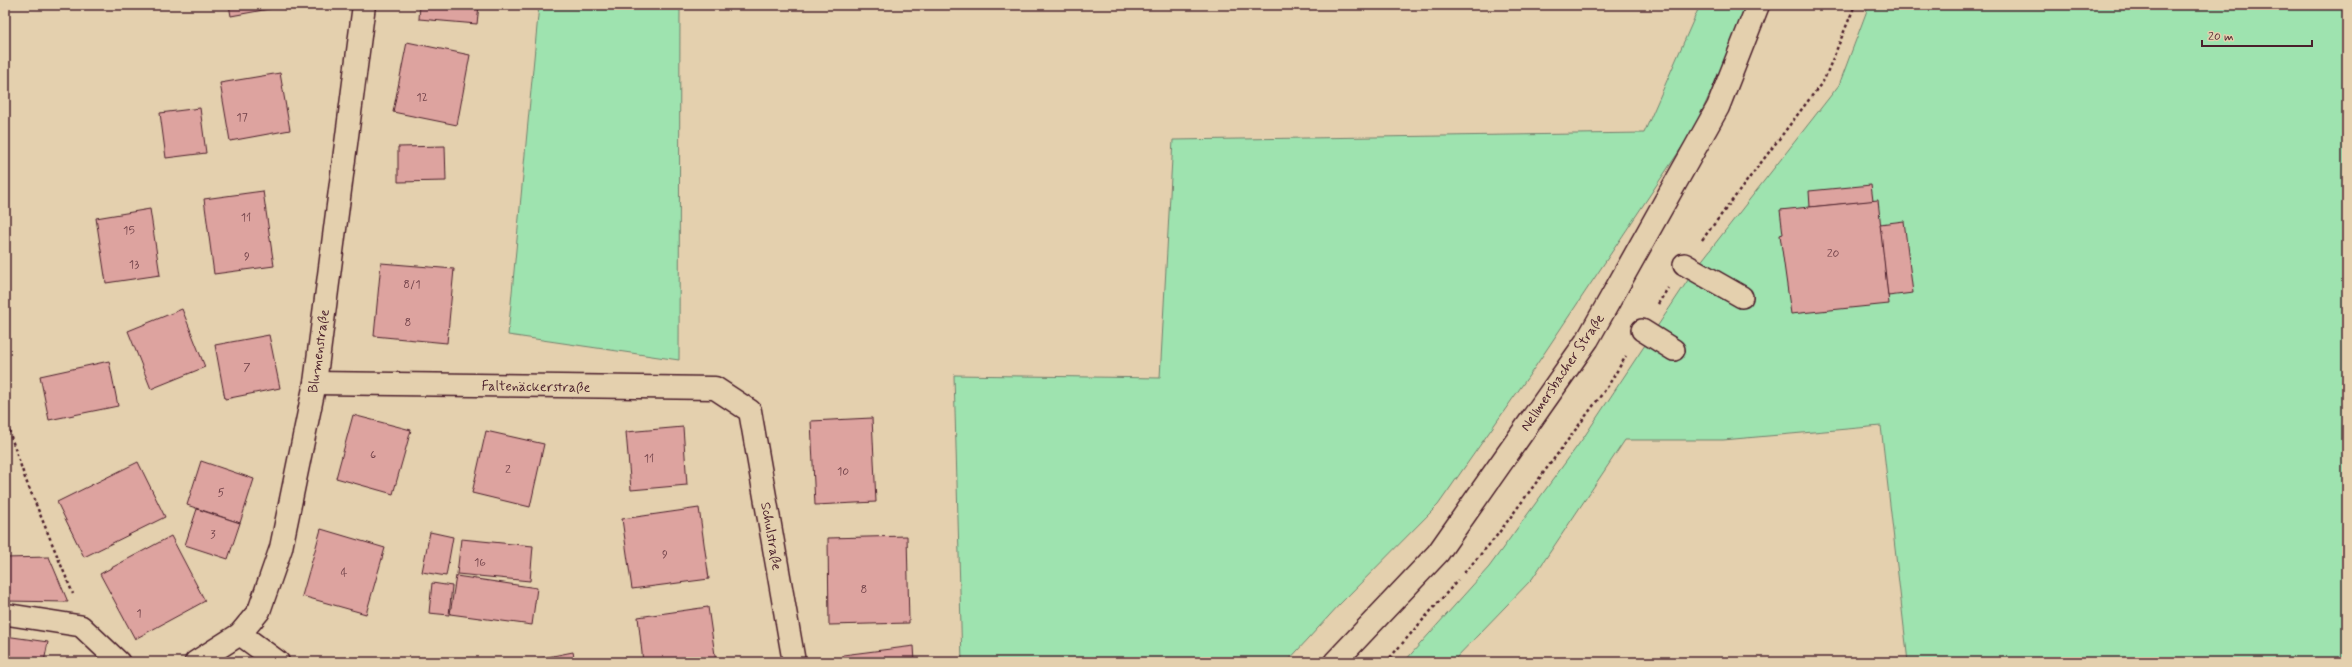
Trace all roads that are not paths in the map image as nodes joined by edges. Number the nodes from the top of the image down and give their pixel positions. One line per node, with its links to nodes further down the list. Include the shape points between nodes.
1 (364, 5): 7 (street, Blumenstraße)
2 (1758, 5): 15 (street, Nellmersbacher Straße, via 1718,107 1588,339 1438,553)
3 (1684, 264): 4 (lane)
4 (1742, 296)
5 (1642, 330): 6 (lane)
6 (1674, 350)
7 (315, 383): 8 (street, Faltenäckerstraße, via 715,388); 10 (street, Blumenstraße, via 281,548 259,611)
8 (750, 411): 14 (street, Schulstraße)
9 (11, 615): 11 (lane, via 81,626)
10 (240, 634): 12 (street, Blumenstraße); 13 (street)
11 (119, 662)
12 (196, 662)
13 (278, 662)
14 (794, 662)
15 (1335, 662)

